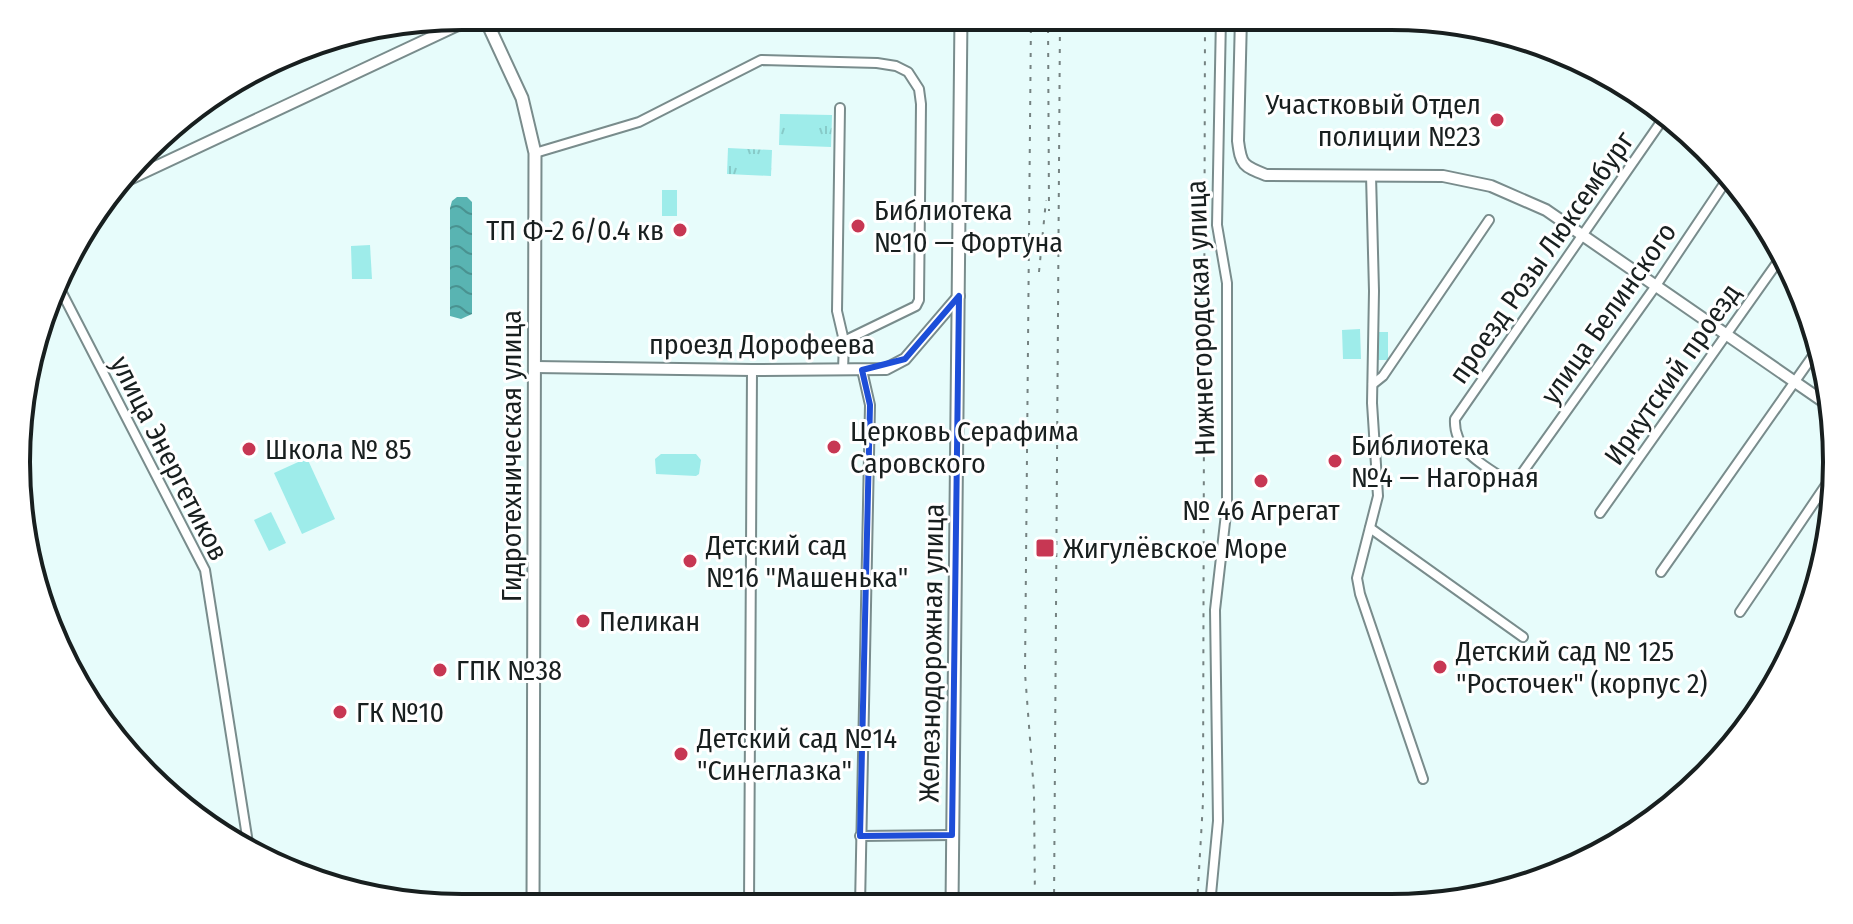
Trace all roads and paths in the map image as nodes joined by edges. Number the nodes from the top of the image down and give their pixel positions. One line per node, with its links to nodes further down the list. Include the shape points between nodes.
1 (490, 30): 8 (main road, Гидротехническая улица, via 522,98)
2 (961, 30): 17 (main road, Железнодорожная улица)
3 (1221, 30): 43 (street, Нижнегородская улица, via 1217,225 1227,283 1227,505 1215,610 1218,821)
4 (1241, 30): 10 (street, via 1238,141 1246,167 1266,175)
5 (446, 31): 9 (street)
6 (840, 108): 19 (street, via 837,311)
7 (1660, 124): 13 (street, проезд Розы Люксембург)
8 (535, 153): 19 (street, via 639,122 761,60 877,63 908,72 921,104 919,300); 21 (main road, Гидротехническая улица)
9 (140, 174)
10 (1371, 175): 13 (street, via 1443,176 1491,186 1546,210); 26 (street)
11 (1723, 186): 15 (street, улица Белинского)
12 (1489, 220): 26 (street)
13 (1582, 236): 15 (street); 28 (street, проезд Розы Люксембург, via 1455,419 1460,444 1480,462 1506,480)
14 (1775, 266): 18 (street, Иркутский проезд)
15 (1655, 287): 18 (street); 28 (street, улица Белинского)
16 (64, 296): 38 (street, улица Энергетиков, via 205,570)
17 (959, 296): 24 (street, проезд Дорофеева, via 905,359 886,369); 36 (main road, Железнодорожная улица)
18 (1726, 336): 25 (street); 30 (street, Иркутский проезд)
19 (844, 341): 23 (street)
20 (1811, 360): 25 (street)
21 (535, 367): 22 (street, проезд Дорофеева); 39 (main road, Гидротехническая улица)
22 (752, 370): 23 (street, проезд Дорофеева); 40 (street)
23 (843, 370): 24 (street, проезд Дорофеева)
24 (862, 370): 37 (street, via 870,405)
25 (1796, 383): 27 (street); 32 (street)
26 (1373, 384): 31 (street, via 1378,496)
27 (1818, 398)
28 (1520, 476)
29 (1822, 491): 33 (street)
30 (1600, 513)
31 (1370, 528): 34 (street); 35 (street, via 1357,578 1360,594)
32 (1661, 572)
33 (1740, 612)
34 (1523, 637)
35 (1423, 779)
36 (952, 835): 37 (street); 42 (main road, Железнодорожная улица)
37 (860, 836): 41 (street)
38 (247, 837)
39 (533, 894)
40 (749, 894)
41 (860, 894)
42 (952, 894)
43 (1211, 894)

